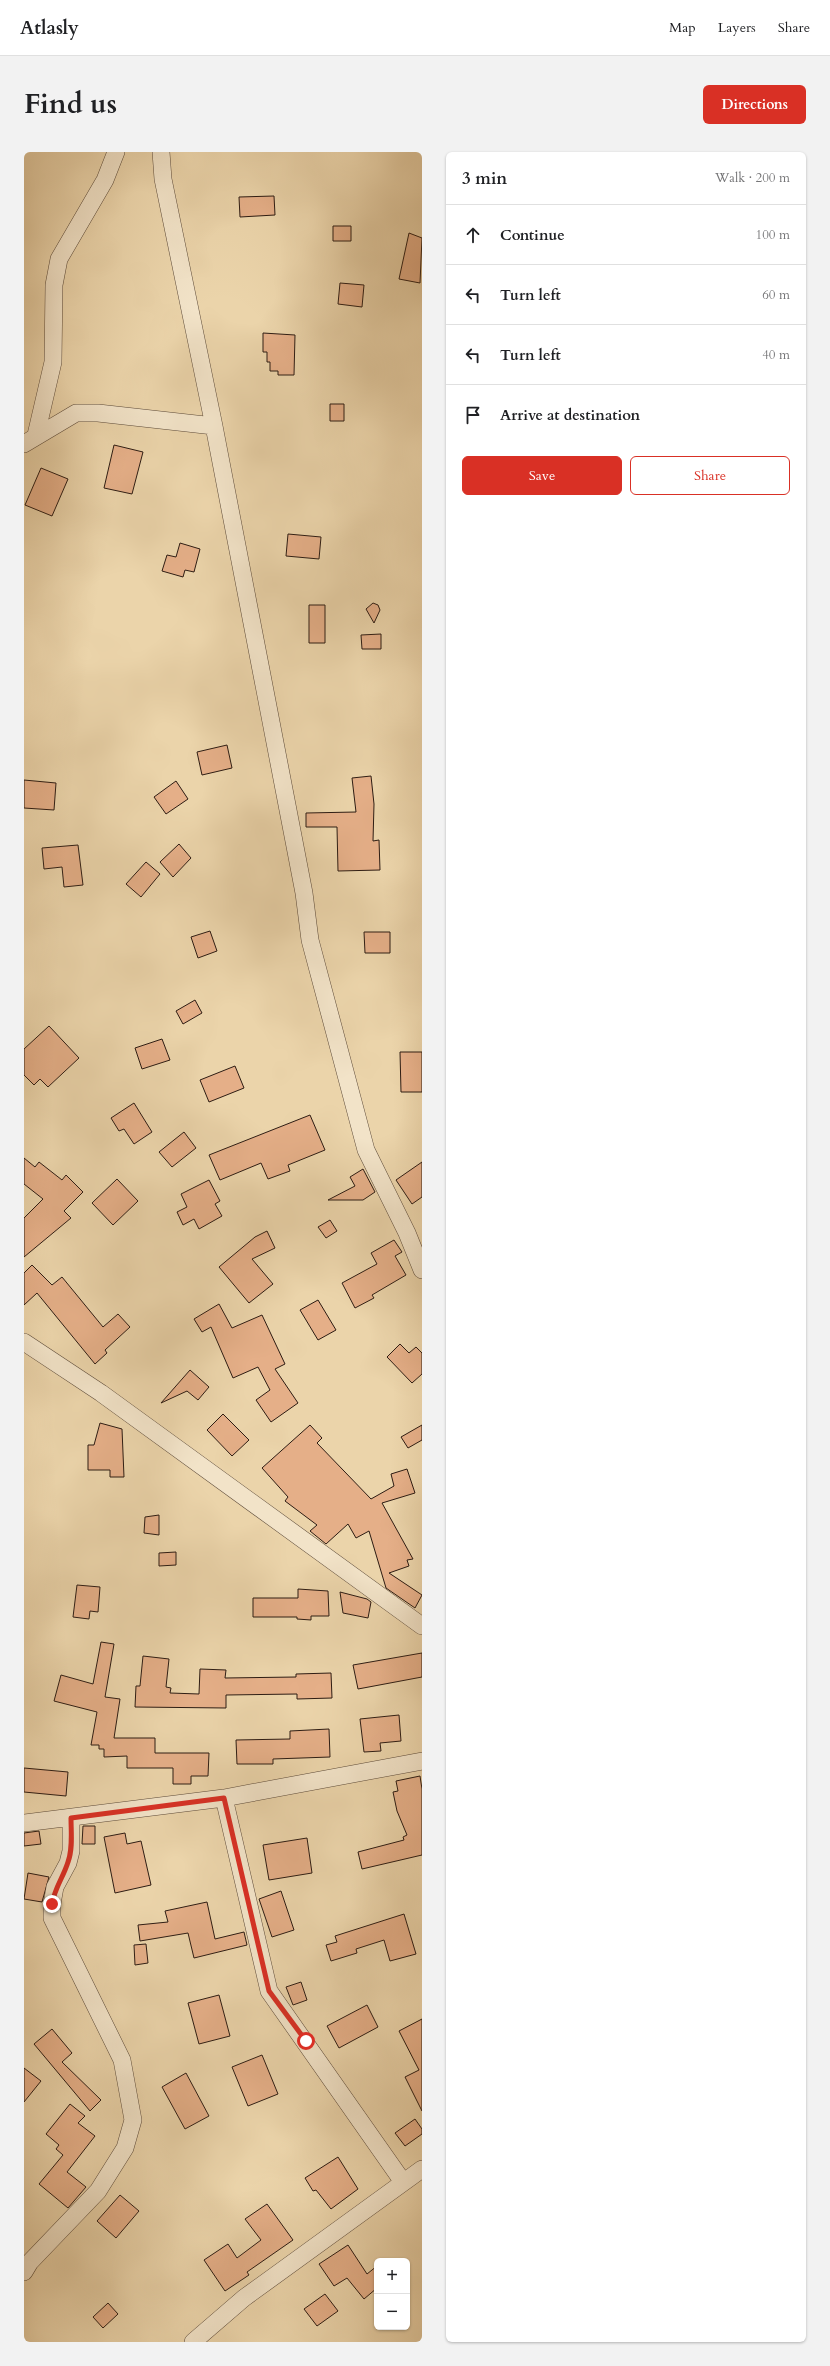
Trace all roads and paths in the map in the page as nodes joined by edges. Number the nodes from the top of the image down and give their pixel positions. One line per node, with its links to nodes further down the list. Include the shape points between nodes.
1 (116, 152): 4 (street, via 105,180 59,259 54,285 53,362)
2 (161, 152): 3 (street, via 172,226)
3 (214, 426): 4 (street, via 98,413 76,413); 5 (street, via 302,885 310,940 366,1150 407,1233)
4 (30, 440)
5 (422, 1270)
6 (24, 1342): 7 (street, via 101,1392)
7 (422, 1626)
8 (422, 1762): 9 (street)
9 (224, 1798): 10 (street); 13 (street, via 269,1991)
10 (71, 1818): 11 (street); 14 (street, via 71,1851 68,1863 55,1887 52,1918 122,2060 133,2120 125,2148 98,2191 30,2262)
11 (24, 1823)
12 (422, 2169): 13 (street)
13 (403, 2182): 15 (street, via 244,2298)
14 (24, 2272)
15 (193, 2342)

